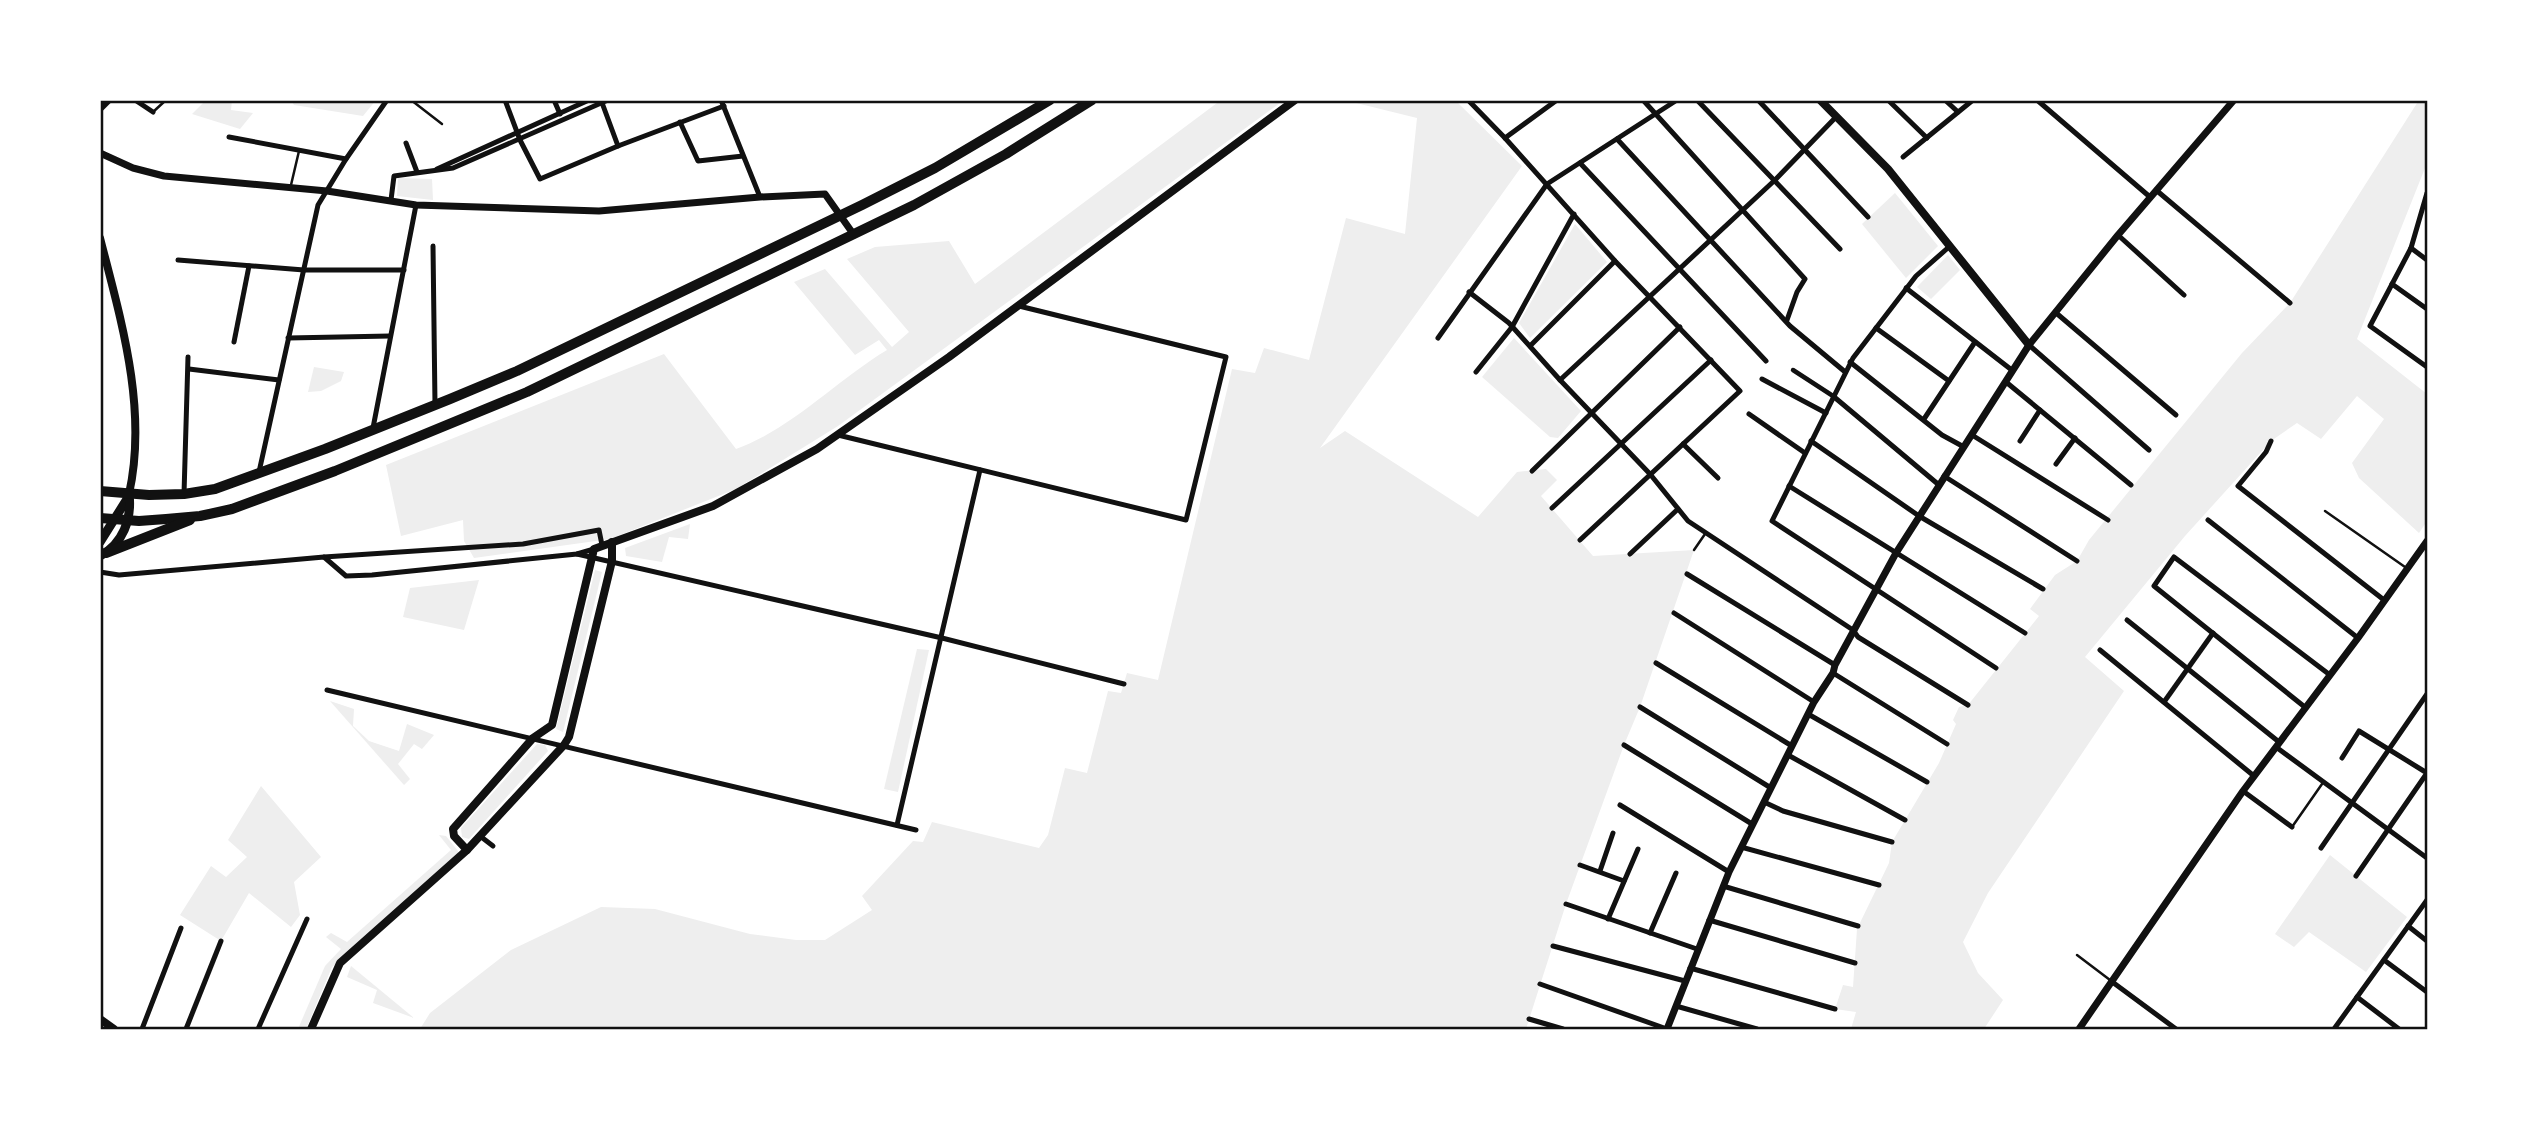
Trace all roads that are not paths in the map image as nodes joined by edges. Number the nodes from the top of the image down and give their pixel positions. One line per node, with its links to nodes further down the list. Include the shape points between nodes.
1 (108, 100): 26 (main road)
2 (135, 100): 27 (street)
3 (166, 100): 27 (lane)
4 (387, 100): 48 (street)
5 (411, 100): 34 (lane)
6 (505, 100): 35 (street)
7 (554, 100): 28 (street)
8 (589, 100): 28 (street)
9 (1050, 100): 64 (highway, via 935,168)
10 (1092, 100): 66 (highway, via 945,188)
11 (1295, 100): 87 (main road)
12 (1468, 100): 37 (street)
13 (1557, 100): 37 (street)
14 (1643, 100): 29 (street)
15 (1676, 100): 29 (street)
16 (1697, 100): 52 (street)
17 (1758, 100): 44 (street)
18 (1820, 100): 31 (main road)
19 (1888, 100): 38 (street)
20 (1945, 100): 30 (street)
21 (1973, 100): 30 (street)
22 (2037, 100): 57 (street)
23 (2234, 100): 57 (street)
24 (604, 101): 32 (street); 42 (street)
25 (722, 103): 33 (street); 46 (street)
26 (100, 108)
27 (153, 112)
28 (559, 113): 32 (street); 35 (street)
29 (1655, 113): 39 (street); 62 (street)
30 (1958, 113): 38 (street)
31 (1836, 117): 44 (street); 71 (main road, via 1888,169)
32 (562, 120): 40 (street)
33 (680, 122): 42 (street); 46 (street, via 698,161)
34 (442, 124)
35 (518, 131): 40 (street); 51 (street)
36 (229, 137): 43 (street)
37 (1506, 138): 53 (street)
38 (1927, 138): 47 (street)
39 (1617, 139): 49 (street); 69 (street)
40 (520, 140): 42 (street, via 540,179); 51 (street, via 453,168)
41 (407, 143): 50 (street)
42 (618, 146)
43 (299, 150): 48 (street); 54 (lane)
44 (1805, 150): 52 (street); 65 (street)
45 (100, 153): 54 (street, via 164,176)
46 (743, 156): 58 (street)
47 (1903, 157)
48 (346, 159): 55 (street)
49 (1580, 163): 53 (street); 78 (street)
50 (416, 172): 51 (street); 59 (street, via 394,176)
51 (431, 172)
52 (1774, 180): 62 (street); 73 (street)
53 (1547, 184): 63 (street); 83 (street)
54 (290, 188): 55 (street)
55 (327, 191): 59 (street); 79 (street, via 318,205)
56 (2427, 193): 61 (street)
57 (2153, 194): 67 (street); 86 (street)
58 (760, 197): 60 (street, via 599,211); 64 (street, via 825,194)
59 (391, 200): 60 (street)
60 (416, 205): 80 (street)
61 (2426, 205): 72 (street)
62 (1742, 209): 69 (street); 90 (street, via 1805,279)
63 (1574, 214): 76 (street); 91 (street)
64 (841, 215): 66 (street); 117 (highway, via 517,371)
65 (1868, 217)
66 (854, 235): 152 (highway, via 527,392 335,471)
67 (2118, 235): 84 (street); 89 (street)
68 (100, 238): 147 (main road, via 121,321 134,400 136,438)
69 (1710, 239): 78 (street); 90 (street)
70 (433, 246): 117 (street)
71 (1950, 246): 82 (street); 99 (main road)
72 (2411, 248): 75 (street); 81 (street)
73 (1840, 249)
74 (178, 260): 77 (street)
75 (2427, 260)
76 (1615, 261): 85 (street); 100 (street)
77 (249, 266): 79 (street); 97 (street)
78 (1680, 268): 85 (street); 103 (street)
79 (304, 270): 80 (street); 95 (street)
80 (404, 270): 94 (street)
81 (2392, 284): 88 (street); 105 (street, via 2370,326)
82 (1906, 288): 93 (street); 98 (street)
83 (1469, 292): 91 (street); 96 (street)
84 (2184, 295)
85 (1650, 297): 92 (street); 113 (street)
86 (2290, 303)
87 (1018, 306): 125 (main road); 137 (street, via 1226,357 1186,520)
88 (2427, 309)
89 (2055, 312): 99 (street); 122 (street)
90 (1787, 320): 108 (street)
91 (1512, 327): 100 (street); 110 (street)
92 (1680, 327): 102 (street); 119 (street)
93 (1876, 328): 104 (street); 114 (street)
94 (390, 336): 95 (street); 124 (street)
95 (288, 338): 112 (street)
96 (1438, 338)
97 (234, 342)
98 (1975, 342): 109 (street); 114 (street)
99 (2029, 345): 109 (street); 134 (street)
100 (1530, 346): 113 (street)
101 (188, 357): 106 (street)
102 (1711, 360): 131 (street); 132 (street, via 1740,391)
103 (1766, 361)
104 (1850, 362): 108 (street); 123 (street)
105 (2427, 367)
106 (189, 369): 112 (street); 148 (street)
107 (1793, 370): 116 (street)
108 (1844, 371): 116 (street)
109 (2013, 371): 115 (street)
110 (1476, 372)
111 (1762, 379): 120 (street)
112 (279, 380): 139 (street)
113 (1560, 380): 119 (street)
114 (1949, 382): 123 (street)
115 (2006, 382): 118 (street); 126 (street)
116 (1833, 396): 120 (street); 143 (street)
117 (435, 405): 124 (highway)
118 (2040, 410): 127 (street); 129 (street)
119 (1591, 413): 131 (street); 138 (street)
120 (1826, 413): 128 (street)
121 (1749, 414): 135 (street)
122 (2176, 415)
123 (1924, 419): 133 (street)
124 (372, 430): 139 (highway)
125 (838, 435): 137 (street); 163 (main road, via 713,506)
126 (1972, 435): 133 (street); 157 (street)
127 (2074, 438): 136 (street); 144 (street)
128 (1811, 440): 135 (street); 153 (street)
129 (2020, 441)
130 (2271, 441): 177 (street, via 2238,486)
131 (1621, 443): 140 (street); 149 (street)
132 (1683, 444): 140 (street); 142 (street)
133 (1964, 447): 141 (street)
134 (2149, 450)
135 (1805, 453): 145 (street)
136 (2056, 464)
137 (980, 470): 183 (street)
138 (1532, 471)
139 (259, 473): 148 (highway, via 215,489)
140 (1650, 474): 150 (street); 160 (street)
141 (1944, 477): 143 (street); 171 (street)
142 (1718, 478)
143 (1939, 485): 153 (street)
144 (2131, 485)
145 (1788, 486): 166 (street); 176 (street, via 1772,521)
146 (100, 491): 147 (highway)
147 (129, 494): 148 (highway); 155 (main road); 156 (main road)
148 (184, 494)
149 (1552, 508)
150 (1678, 509): 159 (street); 167 (street)
151 (2325, 511): 172 (lane)
152 (200, 516): 156 (highway); 168 (highway)
153 (1919, 516): 166 (street); 175 (street)
154 (100, 518): 155 (highway)
155 (116, 520): 156 (highway); 162 (main road)
156 (128, 520): 168 (main road, via 122,535)
157 (2108, 520)
158 (2208, 520): 184 (street)
159 (1705, 534): 165 (lane); 180 (street)
160 (1580, 540)
161 (2427, 541): 172 (street)
162 (100, 542)
163 (612, 542): 164 (main road); 170 (main road)
164 (596, 550): 169 (street, via 345,576); 169 (street, via 599,530 523,544); 170 (street); 200 (main road, via 552,725)
165 (1694, 550)
166 (1896, 553): 176 (street); 181 (street)
167 (1630, 554)
168 (103, 555)
169 (324, 557): 173 (street, via 119,575)
170 (612, 561): 183 (street); 202 (main road)
171 (2077, 561)
172 (2407, 569): 177 (street)
173 (100, 572)
174 (1687, 574): 189 (street)
175 (2043, 589)
176 (1875, 591): 180 (street); 187 (street)
177 (2384, 600): 184 (street)
178 (1674, 613): 194 (street)
179 (2127, 620): 188 (street)
180 (1853, 630): 189 (street); 196 (street)
181 (2025, 633)
182 (2213, 633): 188 (street); 190 (street, via 2154,586 2174,557); 198 (street)
183 (942, 638): 191 (street); 220 (street)
184 (2358, 638): 190 (street)
185 (2100, 650): 195 (street)
186 (1656, 663): 205 (street)
187 (1996, 668)
188 (2188, 668): 195 (street); 204 (street)
189 (1834, 669): 194 (street); 201 (street)
190 (2330, 675): 198 (street)
191 (1124, 684)
192 (327, 690): 200 (street)
193 (2427, 694): 206 (street)
194 (1814, 702): 199 (street)
195 (2164, 702): 210 (street)
196 (1968, 705)
197 (1640, 707): 213 (street)
198 (2306, 708): 204 (street)
199 (1808, 715): 205 (street); 212 (street)
200 (533, 738): 202 (street); 231 (main road, via 453,829)
201 (1947, 744)
202 (564, 745): 220 (street); 225 (main road)
203 (1624, 745): 219 (street)
204 (2278, 745): 210 (street); 211 (street)
205 (1792, 746): 207 (street)
206 (2390, 748): 208 (street, via 2359,731); 209 (street); 216 (street)
207 (1788, 755): 213 (street); 218 (street)
208 (2342, 758)
209 (2427, 773): 222 (street)
210 (2255, 776): 214 (street)
211 (2323, 781): 216 (street); 221 (lane)
212 (1927, 782)
213 (1771, 788): 215 (street)
214 (2243, 791): 221 (street); 258 (street)
215 (1764, 802): 219 (street); 226 (street)
216 (2352, 802): 222 (street); 229 (street)
217 (1620, 805): 235 (street)
218 (1905, 821)
219 (1752, 824): 228 (street)
220 (897, 825): 223 (street)
221 (2292, 827)
222 (2388, 829): 232 (street); 237 (street)
223 (916, 830)
224 (1613, 833): 234 (street)
225 (480, 836): 227 (street); 231 (main road)
226 (1892, 842)
227 (493, 846)
228 (1741, 847): 235 (street); 239 (street)
229 (2321, 848)
230 (1638, 849): 238 (street)
231 (467, 850): 271 (main road, via 340,963)
232 (2427, 858)
233 (1580, 865): 234 (street)
234 (1600, 871): 238 (street)
235 (1729, 872): 240 (street)
236 (1676, 873): 249 (street)
237 (2356, 876)
238 (1624, 881): 244 (street)
239 (1879, 885)
240 (1723, 886): 245 (street); 246 (street)
241 (2427, 900): 247 (street)
242 (1566, 904): 244 (street)
243 (307, 919): 270 (street)
244 (1608, 919): 249 (street)
245 (1709, 920): 253 (street); 256 (street)
246 (1858, 926)
247 (2408, 926): 251 (street); 255 (street)
248 (181, 928): 268 (street)
249 (1650, 933): 253 (street)
250 (221, 941): 269 (street)
251 (2427, 941)
252 (1553, 946): 259 (street)
253 (1697, 949): 257 (street)
254 (2077, 955): 258 (lane)
255 (2384, 960): 261 (street); 262 (street)
256 (1855, 963)
257 (1690, 968): 259 (street); 264 (street)
258 (2110, 980): 275 (street); 276 (street)
259 (1685, 981): 263 (street)
260 (1540, 984): 273 (street)
261 (2427, 992)
262 (2357, 997): 277 (street); 278 (street)
263 (1676, 1006): 273 (street); 274 (street)
264 (1835, 1009)
265 (100, 1019): 267 (main road)
266 (1529, 1019): 272 (street)
267 (114, 1029)
268 (142, 1029)
269 (186, 1029)
270 (258, 1029)
271 (311, 1029)
272 (1563, 1029)
273 (1667, 1029)
274 (1757, 1029)
275 (2079, 1029)
276 (2176, 1029)
277 (2334, 1029)
278 (2399, 1029)

